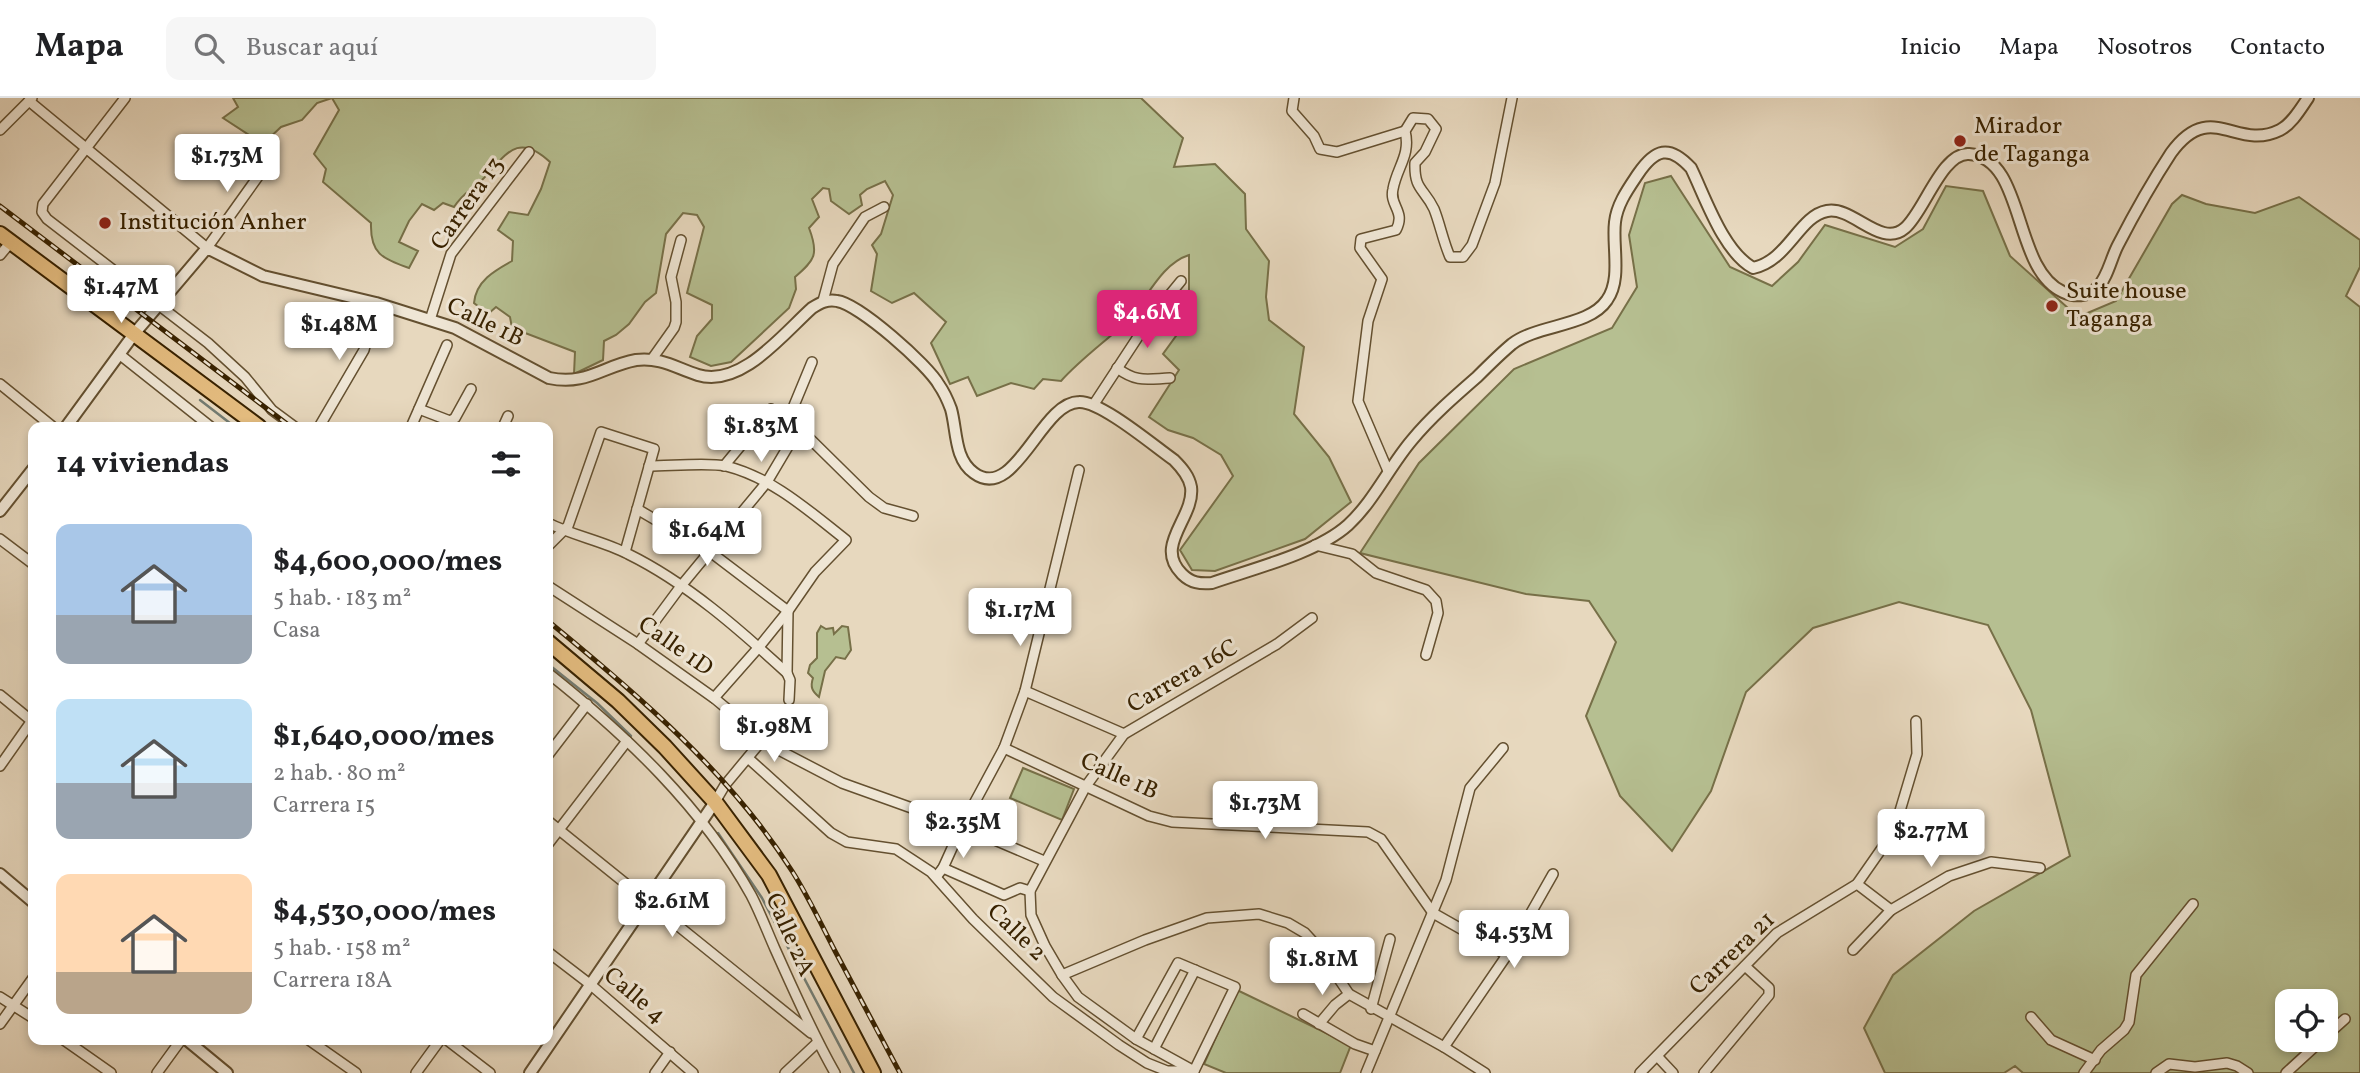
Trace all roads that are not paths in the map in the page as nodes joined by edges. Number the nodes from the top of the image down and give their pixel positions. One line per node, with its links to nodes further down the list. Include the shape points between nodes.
1 (125, 98): 8 (street)
2 (1294, 98): 7 (street, via 1292,111 1327,152)
3 (1512, 98): 7 (street, via 1495,183 1463,257 1450,257 1434,209 1416,181 1415,163 1436,129 1428,119 1413,118)
4 (2308, 98): 46 (street, via 2281,129 2260,135 2213,124 2183,137 2098,287 2077,296 2050,285 2040,273 2008,186 1987,160 1969,154 1957,157 1905,229 1881,232 1828,211 1815,216 1778,256 1753,268 1728,244 1683,159 1656,153 1619,206 1615,272 1607,300 1584,317 1513,343 1436,414)
5 (31, 99): 6 (street); 8 (street, Calle 1B)
6 (0, 130)
7 (1405, 131): 46 (street, via 1408,142 1392,198 1400,222 1396,230 1370,235 1360,244 1382,279 1368,321 1358,401)
8 (86, 146): 14 (street, Calle 1B); 19 (street, via 42,212)
9 (529, 152): 20 (street, Carrera 13, via 452,254)
10 (272, 157): 14 (street)
11 (884, 207): 17 (street, via 865,217 833,264)
12 (5, 238): 15 (street); 21 (main road)
13 (681, 240): 24 (street, via 671,277 676,322)
14 (207, 248): 18 (street, Calle 1B, via 263,276); 19 (street)
15 (0, 255)
16 (1181, 281): 26 (street)
17 (823, 301): 24 (street, via 754,361 730,375 712,378); 30 (street, via 852,306 894,338 938,382 951,409 965,464 984,478 1013,468 1065,405 1078,401)
18 (376, 303): 20 (street, Calle 1B); 39 (street, via 363,350)
19 (158, 305): 21 (street); 38 (street, via 217,351)
20 (430, 320): 24 (street, Calle 1B, via 565,382)
21 (134, 334): 23 (street); 37 (main road)
22 (447, 345): 31 (street)
23 (119, 354): 35 (street); 36 (street)
24 (652, 359)
25 (813, 362): 33 (street)
26 (1117, 368): 27 (street, via 1138,380); 30 (street)
27 (1170, 378)
28 (0, 384): 34 (street)
29 (471, 389): 31 (street, via 450,421)
30 (1094, 404): 56 (street, via 1185,472 1191,498 1171,554 1174,567 1187,580 1212,583)
31 (419, 409): 40 (street)
32 (508, 416): 41 (street)
33 (788, 420): 42 (street); 44 (street, via 771,409)
34 (47, 422)
35 (70, 422)
36 (205, 422)
37 (252, 422)
38 (288, 422)
39 (322, 422)
40 (413, 422)
41 (505, 422)
42 (799, 428): 48 (street); 51 (street, via 869,497 884,508)
43 (649, 466): 44 (street); 49 (street); 53 (street, via 654,449 601,432)
44 (724, 466): 48 (street)
45 (1079, 470): 70 (street)
46 (1388, 471): 56 (street, via 1348,525)
47 (28, 475): 50 (street)
48 (767, 482): 57 (street); 62 (street, via 846,540 815,572)
49 (637, 509): 57 (street); 58 (street)
50 (0, 511)
51 (913, 516)
52 (553, 526): 53 (street, Calle 1D)
53 (563, 531): 55 (street); 58 (street, Calle 1D)
54 (0, 539): 59 (street)
55 (553, 540)
56 (1315, 545): 67 (street, via 1352,554 1388,579 1426,590 1436,601 1438,613)
57 (709, 551): 60 (street); 62 (street)
58 (625, 552): 60 (street, Calle 1D)
59 (28, 560)
60 (681, 586): 64 (street); 66 (street, Calle 1D)
61 (553, 589): 64 (street, Calle 1D)
62 (788, 611): 66 (street); 68 (street)
63 (1312, 618): 78 (street, Carrera 16C, via 1277,644)
64 (638, 644): 72 (street, Calle 1D)
65 (553, 646): 87 (main road, via 665,747)
66 (759, 647): 68 (street, Calle 1D); 72 (street)
67 (1426, 655)
68 (787, 673): 73 (street)
69 (553, 677): 74 (street, Calle 2A)
70 (1025, 691): 78 (street); 82 (street)
71 (0, 695): 75 (street)
72 (714, 698): 79 (street, Calle 1D)
73 (789, 700)
74 (587, 704): 80 (street, Calle 2A); 81 (street)
75 (28, 716)
76 (1916, 721): 98 (street, Carrera 21, via 1917,754 1894,831)
77 (28, 727): 85 (street)
78 (1124, 734): 86 (street, Carrera 16C)
79 (764, 738): 84 (street); 89 (street, Calle 1D, via 842,783)
80 (627, 741): 87 (street, Calle 2A); 90 (street)
81 (553, 748)
82 (1004, 748): 86 (street, Calle 1B); 89 (street)
83 (1503, 748): 104 (street, via 1470,788)
84 (748, 758): 87 (street); 97 (street, Calle 2, via 831,833 848,842 896,849)
85 (0, 766)
86 (1086, 786): 92 (street, Carrera 16C); 104 (street, Calle 1B, via 1172,822 1368,832 1381,839)
87 (708, 813): 101 (street); 126 (street, Calle 2A); 155 (main road, via 769,875)
88 (553, 826): 90 (street)
89 (962, 826): 92 (street, Calle 1D); 93 (street)
90 (558, 830): 91 (street); 101 (street)
91 (553, 837)
92 (1044, 862): 99 (street, Carrera 16C)
93 (943, 868): 97 (street); 99 (street, via 1004,894 1020,888)
94 (2040, 868): 103 (street, via 1991,862 1949,876)
95 (0, 874): 100 (street)
96 (1553, 874): 108 (street)
97 (936, 877): 143 (street, Calle 2, via 1053,997 1147,1063 1167,1071)
98 (1857, 884): 103 (street); 109 (street, Carrera 21, via 1777,933)
99 (1030, 891): 111 (street, via 1031,915)
100 (28, 898)
101 (649, 901): 113 (street); 126 (street)
102 (2193, 904): 142 (street, via 2136,975 2129,1022)
103 (1891, 910): 106 (street)
104 (1433, 913): 108 (street, Calle 1B); 120 (street)
105 (1390, 939): 117 (street)
106 (1853, 950)
107 (553, 956): 113 (street, Calle 4)
108 (1507, 956): 136 (street)
109 (1745, 966): 141 (street, Carrera 21); 160 (street, via 1769,988 1769,995)
110 (1195, 970): 127 (street, via 1178,964); 137 (street); 143 (street, via 1235,987)
111 (1062, 975): 114 (street, via 1208,918 1248,913 1288,923 1305,933); 127 (street, via 1078,997)
112 (28, 985): 116 (street)
113 (591, 985): 128 (street); 139 (street, Calle 4)
114 (1349, 994): 117 (street); 124 (street)
115 (0, 997): 116 (street)
116 (14, 1004): 118 (street); 123 (street)
117 (1371, 1009): 120 (street)
118 (28, 1014)
119 (1303, 1014): 124 (street)
120 (1388, 1016): 136 (street); 138 (street)
121 (2031, 1017): 142 (street, via 2051,1040)
122 (2345, 1020): 125 (street)
123 (0, 1024)
124 (1319, 1024): 138 (street)
125 (2338, 1026)
126 (816, 1039): 153 (street); 154 (street, Calle 2A)
127 (1136, 1039): 137 (street)
128 (553, 1040)
129 (71, 1045): 144 (street)
130 (177, 1045): 145 (street)
131 (193, 1045): 146 (street)
132 (316, 1045): 147 (street)
133 (436, 1045): 148 (street)
134 (454, 1045): 149 (street)
135 (549, 1045): 150 (street)
136 (1444, 1047): 157 (street)
137 (1154, 1049): 143 (street)
138 (1375, 1051): 156 (street)
139 (670, 1052): 151 (street); 152 (street, Calle 4)
140 (2309, 1052): 164 (street)
141 (1657, 1056): 158 (street, Carrera 21); 159 (street)
142 (2095, 1060): 161 (street)
143 (1197, 1072)
144 (111, 1073)
145 (157, 1073)
146 (227, 1073)
147 (356, 1073)
148 (416, 1073)
149 (490, 1073)
150 (530, 1073)
151 (655, 1073)
152 (693, 1073)
153 (785, 1073)
154 (835, 1073)
155 (873, 1073)
156 (1366, 1073)
157 (1485, 1073)
158 (1640, 1073)
159 (1673, 1073)
160 (1704, 1073)
161 (2084, 1073)
162 (2156, 1073): 163 (street, via 2169,1064 2227,1063)
163 (2248, 1073)
164 (2286, 1073)

